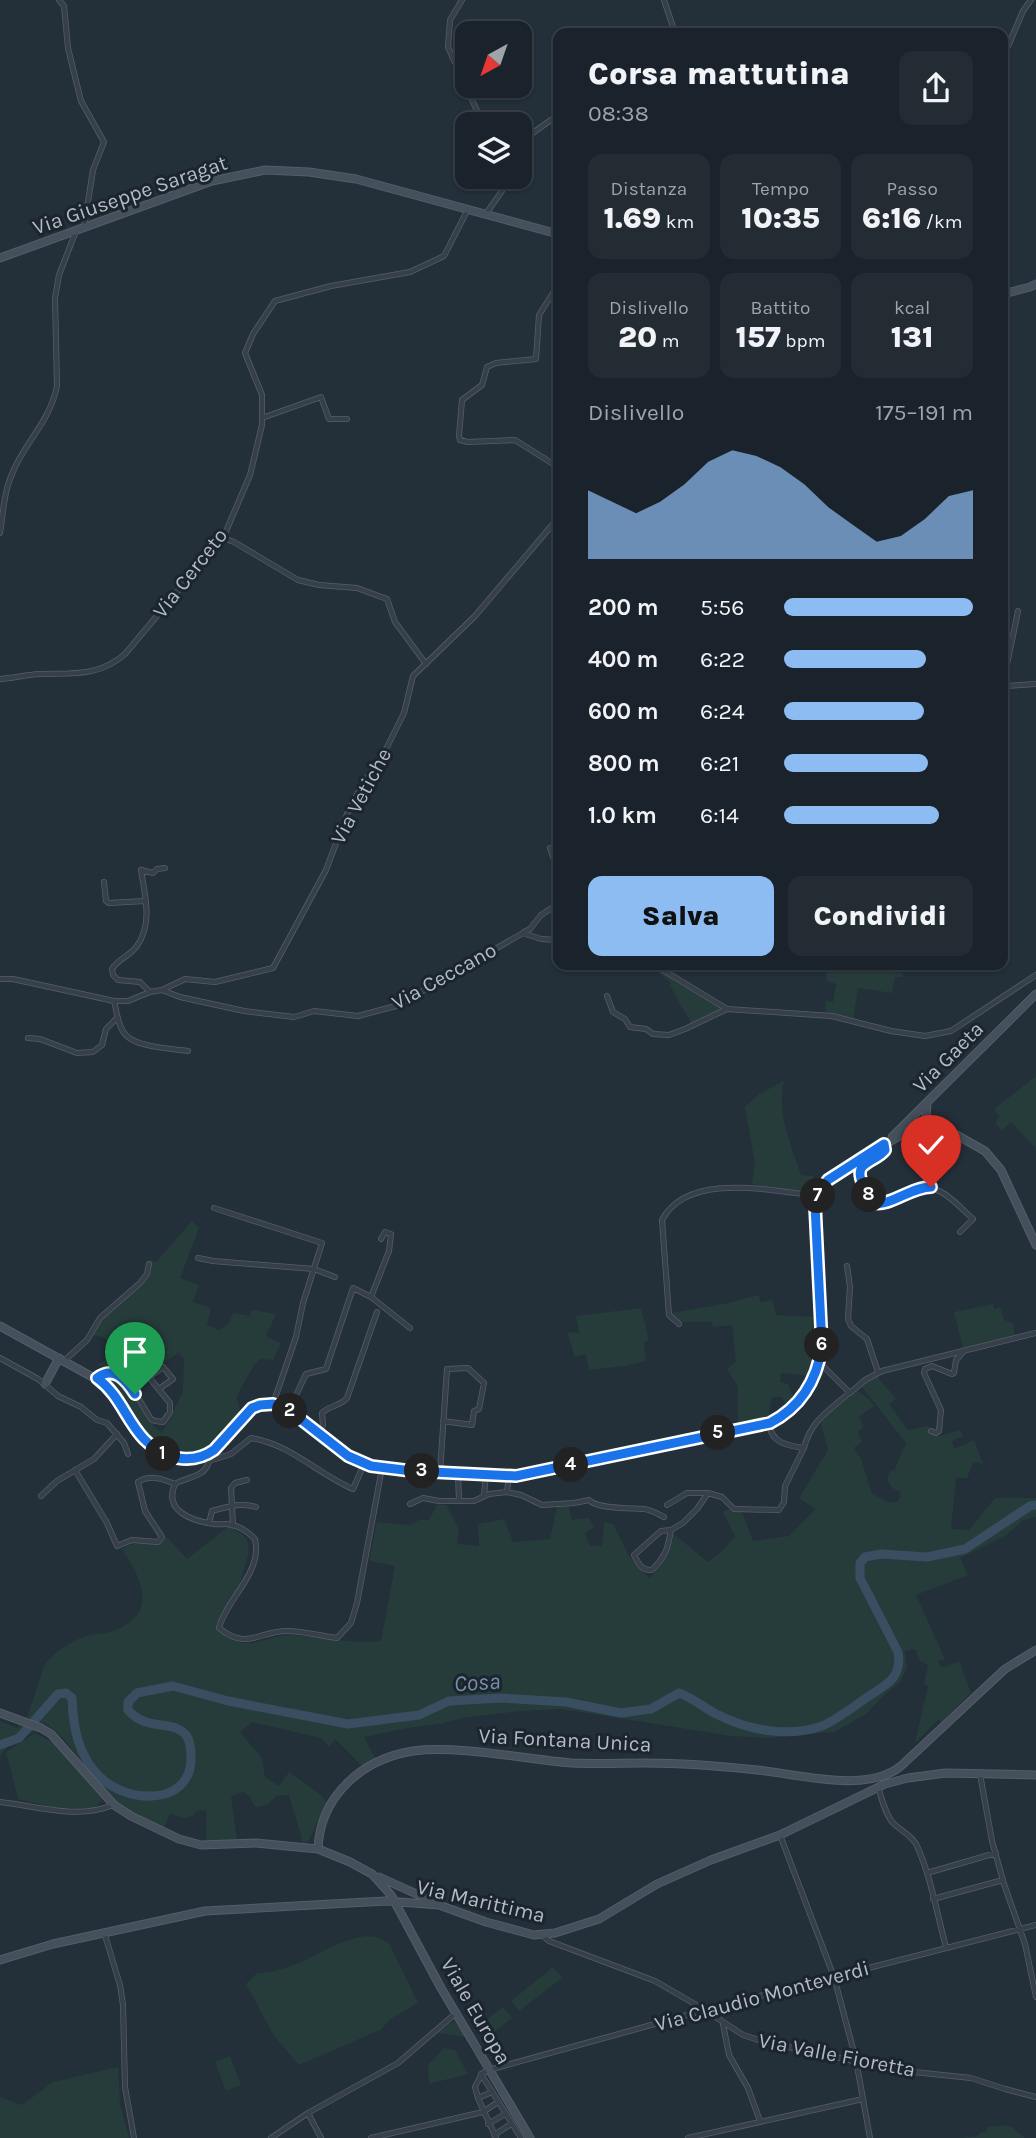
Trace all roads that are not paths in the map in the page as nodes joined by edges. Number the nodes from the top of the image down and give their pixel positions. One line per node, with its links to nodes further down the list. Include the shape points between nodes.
1 (59, 0): 13 (street, via 64,6 81,101 104,142)
2 (462, 0): 7 (street, via 450,20 448,47)
3 (664, 0): 5 (street)
4 (1031, 0): 6 (street)
5 (673, 28)
6 (1008, 46)
7 (478, 112)
8 (553, 119): 9 (street)
9 (532, 134)
10 (503, 189): 12 (street)
11 (467, 211): 12 (main road, Via Giuseppe Saragat); 13 (main road, Via Giuseppe Saragat, via 356,179 265,170 212,181); 19 (street, Via Cerceto, via 444,256 410,272 275,302 245,353 262,395)
12 (485, 216): 14 (main road, Via Giuseppe Saragat)
13 (80, 230): 15 (main road, Via Giuseppe Saragat); 23 (street, via 59,275 55,298 54,400 12,471)
14 (553, 233)
15 (0, 258)
16 (1036, 284): 18 (main road)
17 (553, 293): 21 (street, via 539,315 536,359 487,368 482,385 460,403 459,436 468,442 515,440)
18 (1008, 293)
19 (262, 418): 20 (street, via 321,397 329,419); 24 (street, Via Cerceto, via 250,475)
20 (347, 419)
21 (553, 464)
22 (553, 524): 27 (street, Via Vetiche, via 475,616)
23 (0, 533)
24 (223, 538): 27 (street, via 298,580 357,588 387,599 395,622); 28 (street, Via Cerceto, via 115,663 91,673)
25 (1018, 611): 26 (street)
26 (1008, 660)
27 (426, 664): 42 (street, Via Vetiche, via 413,676 404,713 357,795 326,870 273,968 215,982 185,979)
28 (0, 679)
29 (1036, 684): 30 (street)
30 (1008, 686)
31 (550, 848): 32 (street)
32 (553, 857)
33 (165, 868): 35 (street, via 153,873 141,870)
34 (104, 883): 35 (street, via 109,903)
35 (145, 901): 43 (street, via 148,916 138,944 112,969 118,980 140,982)
36 (553, 907): 37 (street, Via Ceccano)
37 (523, 933): 38 (street); 42 (street, Via Ceccano, via 396,1006 358,1016 314,1011 294,1017 244,1011)
38 (553, 940)
39 (663, 970): 47 (street)
40 (1036, 975): 47 (street, via 951,1031 925,1036 832,1016)
41 (0, 979): 46 (street)
42 (162, 990): 43 (street, Via Vetiche)
43 (150, 992): 46 (street, Via Vetiche)
44 (1036, 995): 51 (main road, Via Gaeta)
45 (607, 996): 47 (street, via 613,1012 630,1027 660,1035 678,1032)
46 (114, 1001): 48 (street)
47 (727, 1009)
48 (117, 1017): 49 (street, via 93,1052 77,1053); 50 (street, via 129,1039)
49 (28, 1038)
50 (188, 1051)
51 (928, 1103): 52 (main road, Via Gaeta); 53 (main road)
52 (911, 1119): 54 (main road, via 909,1126); 55 (main road, Via Gaeta)
53 (931, 1130): 54 (main road); 60 (main road, via 953,1133 985,1151 1001,1170)
54 (914, 1132): 55 (main road)
55 (884, 1144): 56 (main road, via 828,1180); 58 (street, via 883,1154 860,1173 872,1200 879,1205 911,1190 931,1187 946,1194 973,1219)
56 (818, 1196): 68 (street, via 748,1187 695,1192 667,1211 662,1220 669,1315); 75 (main road)
57 (214, 1208): 64 (street, via 322,1243)
58 (960, 1232)
59 (381, 1239): 66 (street, via 385,1232 391,1234)
60 (1036, 1245)
61 (198, 1258): 64 (street)
62 (149, 1264): 74 (street, via 140,1283 100,1318 87,1340)
63 (847, 1266): 77 (street, via 850,1326 867,1339)
64 (314, 1269): 65 (street); 83 (street)
65 (335, 1277)
66 (371, 1297): 70 (street); 84 (street, via 353,1288 326,1369 306,1374)
67 (377, 1312): 89 (street, via 347,1398 322,1413 324,1425)
68 (678, 1324)
69 (0, 1326): 74 (main road)
70 (410, 1328)
71 (1036, 1333): 72 (street)
72 (964, 1350): 77 (street); 87 (street, via 954,1373 932,1366 925,1369 941,1410 939,1431)
73 (0, 1358): 80 (street)
74 (62, 1359): 79 (main road); 80 (main road)
75 (820, 1362): 82 (street); 86 (main road, via 799,1401)
76 (142, 1364): 78 (street)
77 (878, 1372): 82 (street)
78 (149, 1377): 81 (street); 81 (street, via 163,1367 173,1379)
79 (97, 1378): 81 (street, via 112,1372 119,1376 151,1419 159,1422 167,1419 171,1408); 92 (main road, via 113,1392 154,1448 181,1459)
80 (45, 1384): 88 (street)
81 (159, 1389)
82 (850, 1393): 90 (street, via 820,1417)
83 (273, 1404): 84 (main road); 92 (main road, via 252,1408)
84 (289, 1410): 89 (main road)
85 (443, 1421): 85 (street, via 472,1425 484,1383 468,1368 447,1368); 96 (street)
86 (770, 1423): 90 (street, via 775,1439); 99 (main road)
87 (931, 1431)
88 (117, 1434): 91 (street); 95 (street, via 94,1459)
89 (319, 1435): 93 (main road)
90 (804, 1448): 103 (street, via 779,1510 733,1509 722,1497)
91 (128, 1454)
92 (208, 1458): 93 (street, via 231,1454 251,1438 262,1440 292,1452 353,1489); 101 (street, via 202,1474)
93 (364, 1464): 94 (main road)
94 (382, 1468): 96 (main road); 113 (street, via 357,1603 351,1623 337,1638 290,1630 250,1640 219,1628 222,1615 243,1587 256,1550 253,1536)
95 (75, 1470): 101 (street, via 117,1546 132,1540 158,1542 162,1537 145,1511 138,1482 155,1478); 105 (street)
96 (440, 1472): 97 (main road)
97 (458, 1474): 98 (main road); 106 (street)
98 (486, 1475): 99 (main road); 104 (street)
99 (509, 1476): 102 (street)
100 (247, 1480): 108 (street, via 233,1486)
101 (175, 1484): 112 (street, via 171,1496 175,1508)
102 (508, 1492): 104 (street); 111 (street, via 542,1506 589,1500 598,1506 644,1508)
103 (708, 1493): 109 (street, via 687,1493); 114 (street, via 691,1516)
104 (484, 1495): 106 (street, via 474,1502)
105 (41, 1496)
106 (459, 1500): 107 (street, via 423,1498)
107 (410, 1503)
108 (232, 1505): 110 (street); 112 (street, via 212,1511); 113 (street)
109 (667, 1505)
110 (256, 1507)
111 (664, 1517)
112 (209, 1523): 113 (street)
113 (233, 1525)
114 (671, 1530): 114 (street, via 661,1531 634,1555 641,1566 652,1570 657,1565 668,1549)
115 (1036, 1650): 117 (main road, via 1005,1669)
116 (0, 1713): 125 (main road, via 51,1734)
117 (902, 1765): 120 (main road, via 901,1773); 121 (main road, Via Fontana Unica, via 888,1775)
118 (980, 1773): 119 (main road, Via Marittima); 120 (main road, Via Marittima); 128 (street)
119 (1036, 1775)
120 (908, 1778): 122 (main road, Via Marittima)
121 (859, 1780): 123 (main road, via 865,1788); 127 (main road, Via Fontana Unica, via 702,1765 573,1763 413,1751 366,1768 343,1787 324,1816)
122 (881, 1785): 123 (main road, Via Marittima); 129 (street, via 888,1816 914,1839)
123 (863, 1794): 126 (main road, Via Marittima)
124 (0, 1802): 125 (street, via 66,1811)
125 (114, 1805): 127 (main road, via 154,1828 201,1845 256,1843)
126 (780, 1835): 138 (main road, Via Marittima, via 657,1884 599,1919); 141 (street)
127 (318, 1849): 130 (main road)
128 (996, 1853): 129 (street); 131 (street)
129 (927, 1872): 132 (street)
130 (372, 1874): 133 (main road, Viale Europa); 134 (main road)
131 (1003, 1880): 132 (street); 136 (street)
132 (933, 1899): 139 (street)
133 (394, 1901): 134 (main road, Via Marittima); 137 (main road, Via Marittima, via 205,1912); 144 (main road, Viale Europa)
134 (439, 1905): 138 (main road, Via Marittima)
135 (1036, 1925): 136 (street, Via Claudio Monteverdi)
136 (1020, 1929): 139 (street, Via Claudio Monteverdi); 142 (street)
137 (104, 1932): 140 (main road, Via Marittima); 162 (street, via 121,1995 125,2087)
138 (541, 1935): 143 (street, Via Valle Fioretta, via 655,1981)
139 (946, 1947): 141 (street, Via Claudio Monteverdi)
140 (0, 1960)
141 (834, 1978): 143 (street, Via Claudio Monteverdi); 146 (street)
142 (1036, 1997)
143 (705, 2010): 145 (street, Via Valle Fioretta); 147 (street, Via Claudio Monteverdi)
144 (456, 2013): 147 (main road, Viale Europa); 155 (street, via 398,2063)
145 (723, 2023): 146 (street, Via Valle Fioretta, via 765,2042); 157 (street, via 729,2055)
146 (856, 2060): 150 (street, Via Valle Fioretta, via 895,2070 971,2078); 152 (street)
147 (489, 2070): 148 (street, Via Claudio Monteverdi); 166 (main road, Viale Europa)
148 (481, 2074): 149 (street); 151 (street, via 475,2087)
149 (492, 2092): 151 (street); 153 (street)
150 (1034, 2096)
151 (478, 2098): 154 (street)
152 (863, 2099): 157 (street); 168 (street)
153 (498, 2102): 154 (street); 156 (street)
154 (483, 2112): 158 (street); 165 (street)
155 (309, 2113): 163 (street); 164 (street)
156 (505, 2114): 158 (street); 159 (street)
157 (760, 2121): 167 (street)
158 (488, 2124): 160 (street)
159 (511, 2124): 160 (street); 161 (street)
160 (495, 2136)
161 (517, 2137)
162 (134, 2138)
163 (271, 2138)
164 (321, 2138)
165 (371, 2138)
166 (530, 2138)
167 (688, 2138)
168 (870, 2138)

